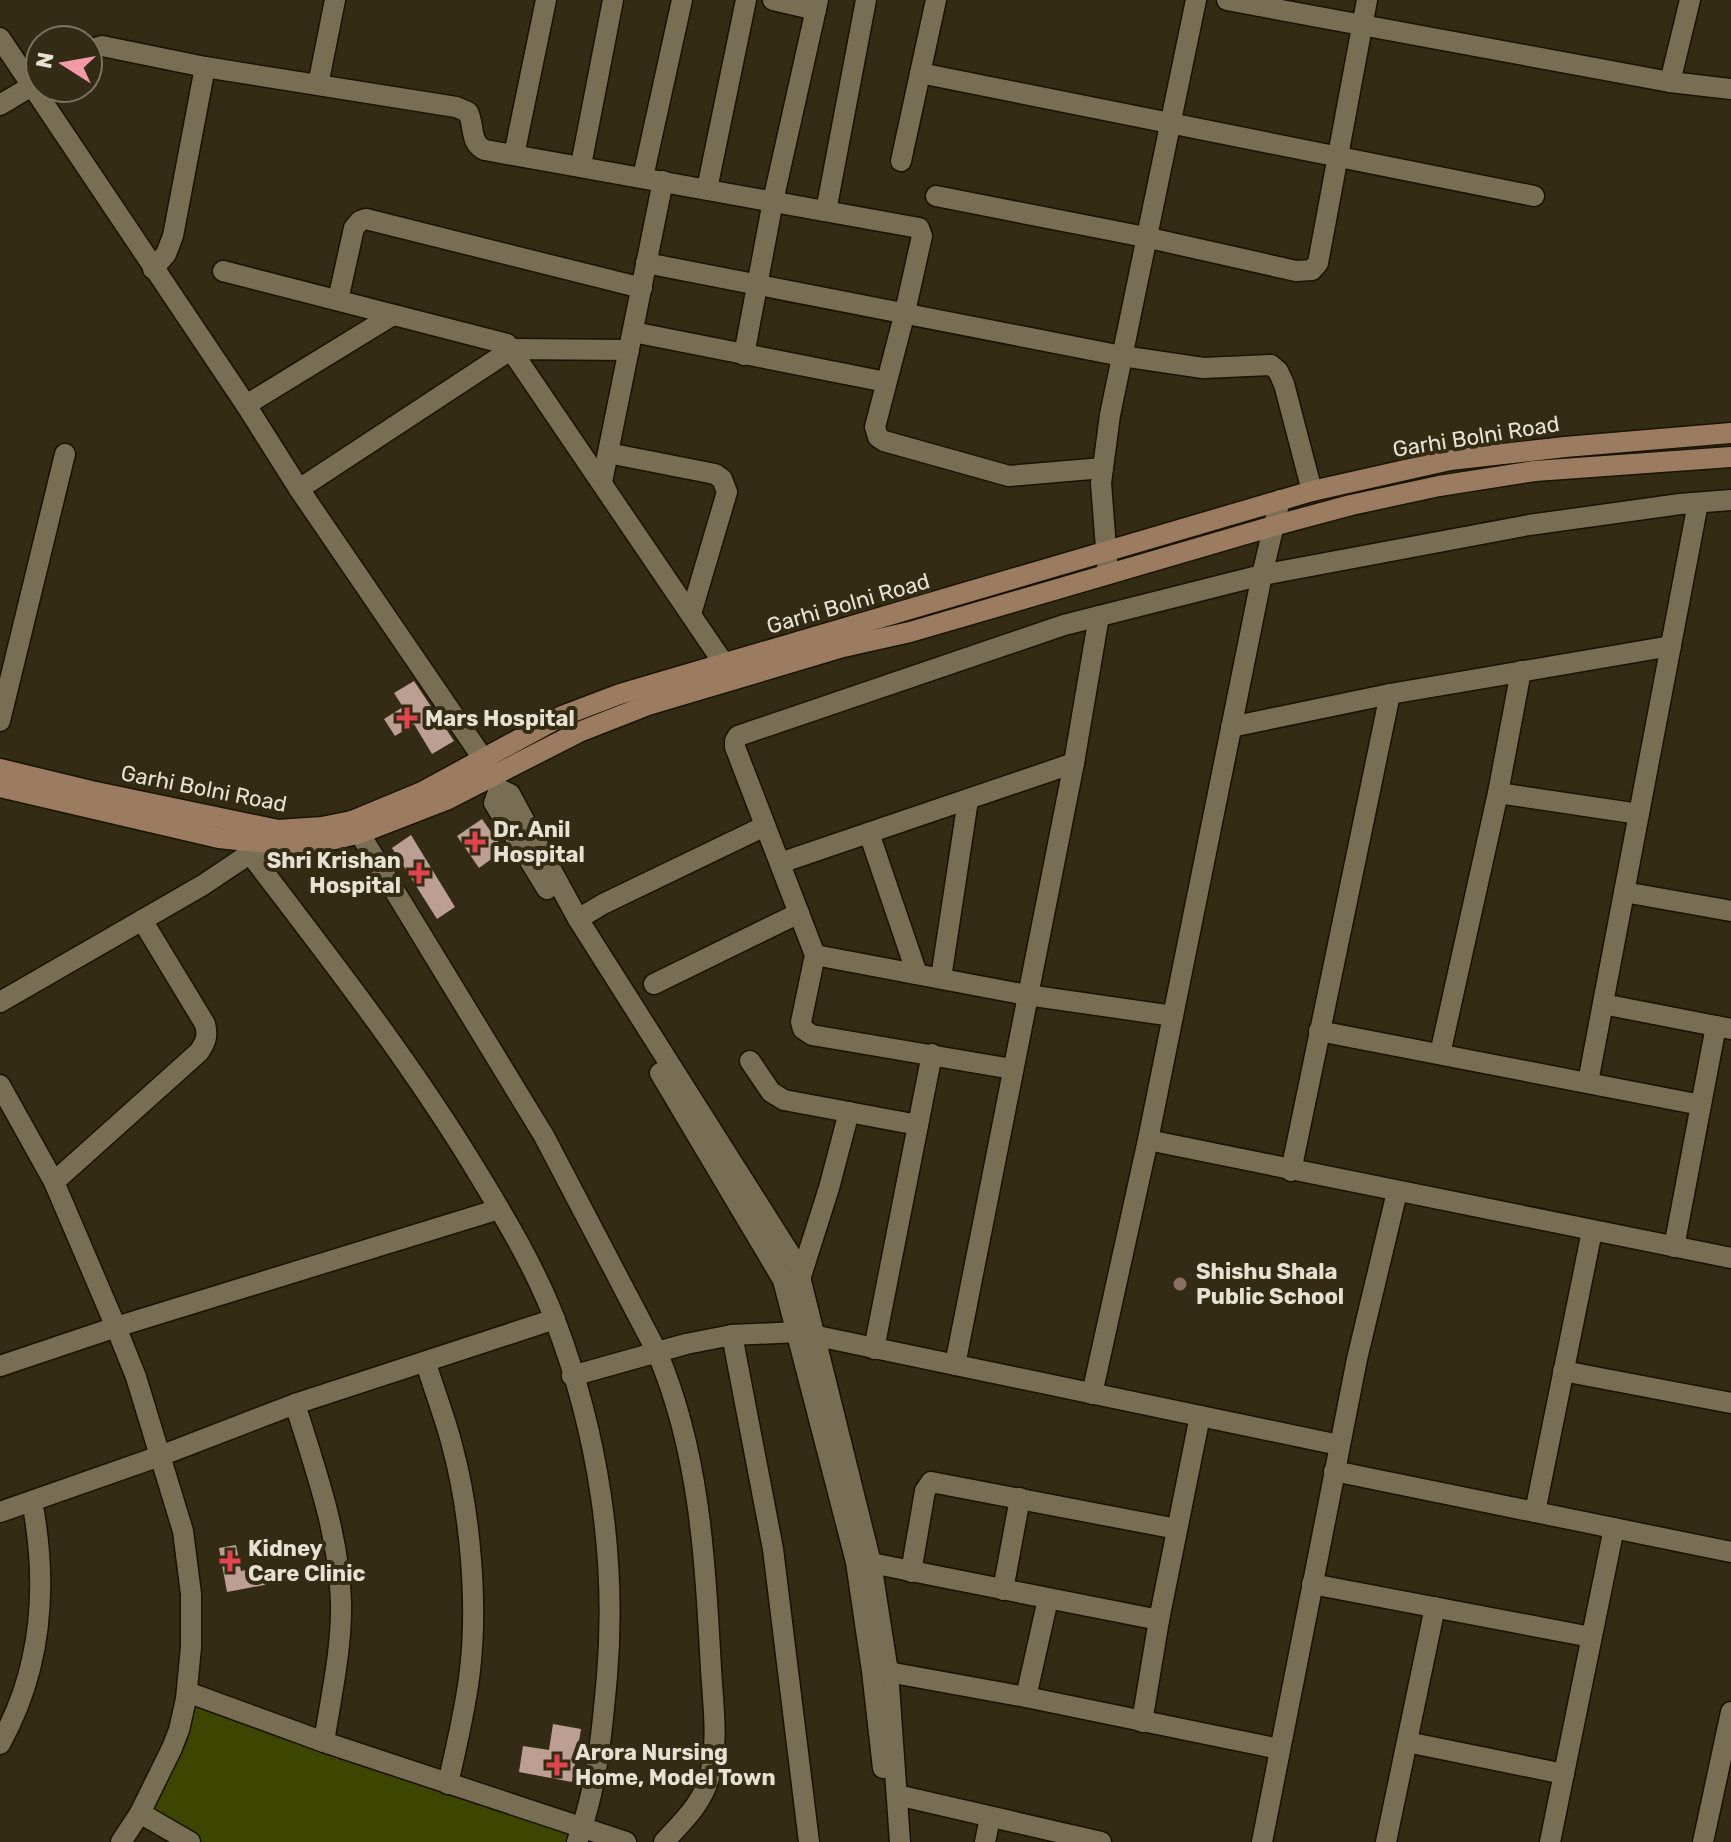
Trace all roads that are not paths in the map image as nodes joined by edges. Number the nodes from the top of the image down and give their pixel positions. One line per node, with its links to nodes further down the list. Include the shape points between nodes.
1 (335, 0): 21 (street)
2 (546, 0): 27 (street)
3 (613, 0): 30 (street)
4 (682, 0): 31 (street)
5 (746, 0): 32 (street)
6 (773, 0): 13 (street)
7 (866, 0): 36 (street)
8 (936, 0): 19 (street)
9 (1196, 0): 26 (street)
10 (1227, 0): 14 (street)
11 (1367, 0): 14 (street)
12 (1690, 0): 20 (street)
13 (817, 5): 35 (street)
14 (1362, 25): 20 (street); 28 (street)
15 (0, 38): 18 (street)
16 (104, 46): 17 (street)
17 (205, 67): 21 (street); 39 (street, via 173,236)
18 (24, 69)
19 (920, 73): 26 (street); 29 (street)
20 (1670, 82): 22 (street)
21 (318, 85): 27 (street, via 462,109 471,118 477,146)
22 (1731, 89)
23 (24, 91): 25 (street)
24 (49, 104): 39 (street)
25 (0, 105)
26 (1172, 124): 28 (street); 37 (street)
27 (514, 155): 30 (street)
28 (1337, 157): 34 (street); 37 (street, via 1318,263 1312,270 1296,271)
29 (901, 161)
30 (581, 165): 31 (street)
31 (653, 179): 32 (street); 38 (street)
32 (707, 189): 35 (street)
33 (936, 196): 37 (street)
34 (1534, 196)
35 (773, 201): 36 (street); 41 (street)
36 (826, 211): 44 (street, via 922,231)
37 (1145, 237): 49 (street)
38 (646, 263): 41 (street); 42 (street)
39 (153, 269): 51 (street)
40 (223, 271): 43 (street)
41 (758, 285): 44 (street); 48 (street)
42 (642, 288): 43 (street, via 366,219 354,228); 46 (street)
43 (338, 300): 45 (street)
44 (905, 312): 49 (street); 50 (street)
45 (393, 315): 47 (street); 51 (street)
46 (631, 341): 47 (street); 48 (street); 53 (street)
47 (512, 349): 57 (street); 58 (street)
48 (744, 355): 50 (street)
49 (1122, 356): 56 (street); 59 (street, via 1203,368 1271,365 1284,384)
50 (886, 382): 56 (street, via 875,427 884,441 1009,476)
51 (246, 405): 58 (street)
52 (1731, 433): 59 (main road, Garhi Bolni Road, via 1450,460)
53 (608, 453): 57 (street); 67 (street, via 715,474 726,485)
54 (65, 454): 73 (street)
55 (1731, 457): 63 (main road, Garhi Bolni Road, via 1535,471 1424,489)
56 (1103, 468): 64 (street)
57 (602, 482): 67 (street)
58 (299, 489): 77 (street)
59 (1312, 491): 60 (main road, Garhi Bolni Road)
60 (1280, 500): 63 (street); 64 (main road, Garhi Bolni Road)
61 (1731, 500): 62 (street)
62 (1698, 503): 66 (street, via 1529,525); 69 (street)
63 (1273, 526): 65 (main road, Garhi Bolni Road); 66 (street)
64 (1105, 551): 65 (street); 70 (main road, Garhi Bolni Road)
65 (1108, 574): 70 (main road, Garhi Bolni Road)
66 (1262, 575): 68 (street); 74 (street)
67 (691, 614): 70 (street)
68 (1099, 616): 75 (street); 82 (street, via 743,732 735,747)
69 (1671, 646): 71 (street); 81 (street)
70 (730, 671): 77 (main road, Garhi Bolni Road, via 562,716)
71 (1521, 671): 72 (street); 79 (street)
72 (1390, 694): 74 (street); 102 (street)
73 (0, 721)
74 (1231, 727): 100 (street)
75 (1074, 763): 80 (street); 97 (street)
76 (0, 769): 84 (main road, Garhi Bolni Road)
77 (492, 775): 83 (main road, Garhi Bolni Road, via 422,792); 91 (street, via 510,794); 123 (street, via 494,803 771,1256)
78 (0, 787): 86 (main road, Garhi Bolni Road)
79 (1498, 793): 81 (street); 104 (street)
80 (968, 800): 85 (street); 95 (street)
81 (1639, 814): 88 (street)
82 (765, 826): 87 (street); 91 (street)
83 (356, 827): 84 (main road, Garhi Bolni Road); 86 (main road, Garhi Bolni Road, via 307,844); 126 (street, via 544,1136)
84 (278, 830): 86 (street)
85 (869, 833): 87 (street); 94 (street)
86 (257, 850): 92 (street); 116 (street, via 417,1076)
87 (780, 863): 90 (street)
88 (1624, 892): 89 (street); 99 (street)
89 (1731, 911)
90 (799, 913): 93 (street); 96 (street)
91 (578, 919): 120 (street)
92 (142, 920): 98 (street); 114 (street, via 205,1024 205,1044)
93 (815, 955): 94 (street); 103 (street, via 801,1022 806,1032)
94 (917, 974): 95 (street)
95 (941, 978): 97 (street)
96 (654, 984)
97 (1027, 995): 100 (street); 106 (street)
98 (0, 1002)
99 (1603, 1004): 101 (street); 107 (street)
100 (1173, 1016): 112 (street)
101 (1723, 1028): 109 (street)
102 (1319, 1031): 104 (street); 113 (street)
103 (932, 1054): 106 (street); 111 (street)
104 (1440, 1054): 107 (street)
105 (750, 1061): 110 (street, via 777,1097)
106 (1012, 1069): 128 (street)
107 (1588, 1082): 109 (street)
108 (0, 1085): 114 (street)
109 (1701, 1105): 118 (street)
110 (849, 1112): 111 (street); 120 (street)
111 (918, 1125): 125 (street)
112 (1148, 1140): 113 (street); 132 (street)
113 (1291, 1171): 115 (street)
114 (54, 1182): 122 (street)
115 (1397, 1192): 117 (street); 136 (street)
116 (499, 1209): 121 (street); 122 (street)
117 (1592, 1231): 118 (street); 130 (street)
118 (1674, 1247): 119 (street)
119 (1731, 1258)
120 (801, 1276): 123 (street)
121 (555, 1319): 127 (street); 131 (street)
122 (116, 1327): 129 (street); 137 (street)
123 (807, 1334): 124 (street); 125 (street); 146 (street); 175 (street, via 856,1562)
124 (732, 1335): 126 (street); 174 (street, via 773,1549)
125 (874, 1349): 128 (street)
126 (657, 1352): 131 (street); 173 (street, via 695,1480 705,1558 713,1732 713,1759 703,1795)
127 (426, 1363): 134 (street); 165 (street, via 453,1445 472,1574 470,1673)
128 (955, 1365): 132 (street)
129 (0, 1366)
130 (1563, 1371): 133 (street); 142 (street)
131 (572, 1376): 169 (street, via 601,1493 611,1631 597,1771)
132 (1092, 1394): 135 (street)
133 (1731, 1403)
134 (295, 1404): 137 (street); 159 (street, via 338,1566 338,1659)
135 (1200, 1416): 136 (street); 144 (street)
136 (1339, 1445): 138 (street)
137 (160, 1456): 140 (street); 155 (street, via 187,1554)
138 (1334, 1471): 142 (street); 148 (street)
139 (1020, 1498): 144 (street); 147 (street, via 931,1482); 149 (street)
140 (32, 1501): 141 (street); 161 (street, via 40,1545 40,1606 23,1695)
141 (0, 1512)
142 (1535, 1512): 143 (street)
143 (1614, 1528): 145 (street); 153 (street)
144 (1177, 1529): 152 (street)
145 (1731, 1552)
146 (871, 1563): 147 (street); 154 (street)
147 (911, 1572): 149 (street)
148 (1312, 1584): 151 (street); 162 (street)
149 (1003, 1590): 150 (street)
150 (1048, 1599): 152 (street); 156 (street)
151 (1435, 1607): 153 (street); 160 (street)
152 (1159, 1620): 158 (street)
153 (1591, 1637): 164 (street)
154 (888, 1672): 156 (street); 166 (street)
155 (187, 1692): 159 (street); 167 (street, via 179,1730)
156 (1026, 1697): 158 (street)
157 (1731, 1712): 163 (street)
158 (1142, 1722): 162 (street)
159 (324, 1742): 165 (street)
160 (1407, 1742): 164 (street); 180 (street)
161 (0, 1744)
162 (1279, 1749): 179 (street)
163 (1727, 1751): 182 (street)
164 (1564, 1774): 181 (street)
165 (448, 1784): 169 (street)
166 (897, 1795): 168 (street); 176 (street)
167 (140, 1813): 170 (street); 171 (street)
168 (990, 1818): 177 (street); 178 (street)
169 (580, 1834): 172 (street)
170 (121, 1842)
171 (190, 1842)
172 (626, 1842)
173 (664, 1842)
174 (809, 1842)
175 (887, 1842)
176 (900, 1842)
177 (985, 1842)
178 (1101, 1842)
179 (1262, 1842)
180 (1386, 1842)
181 (1550, 1842)
182 (1703, 1842)

